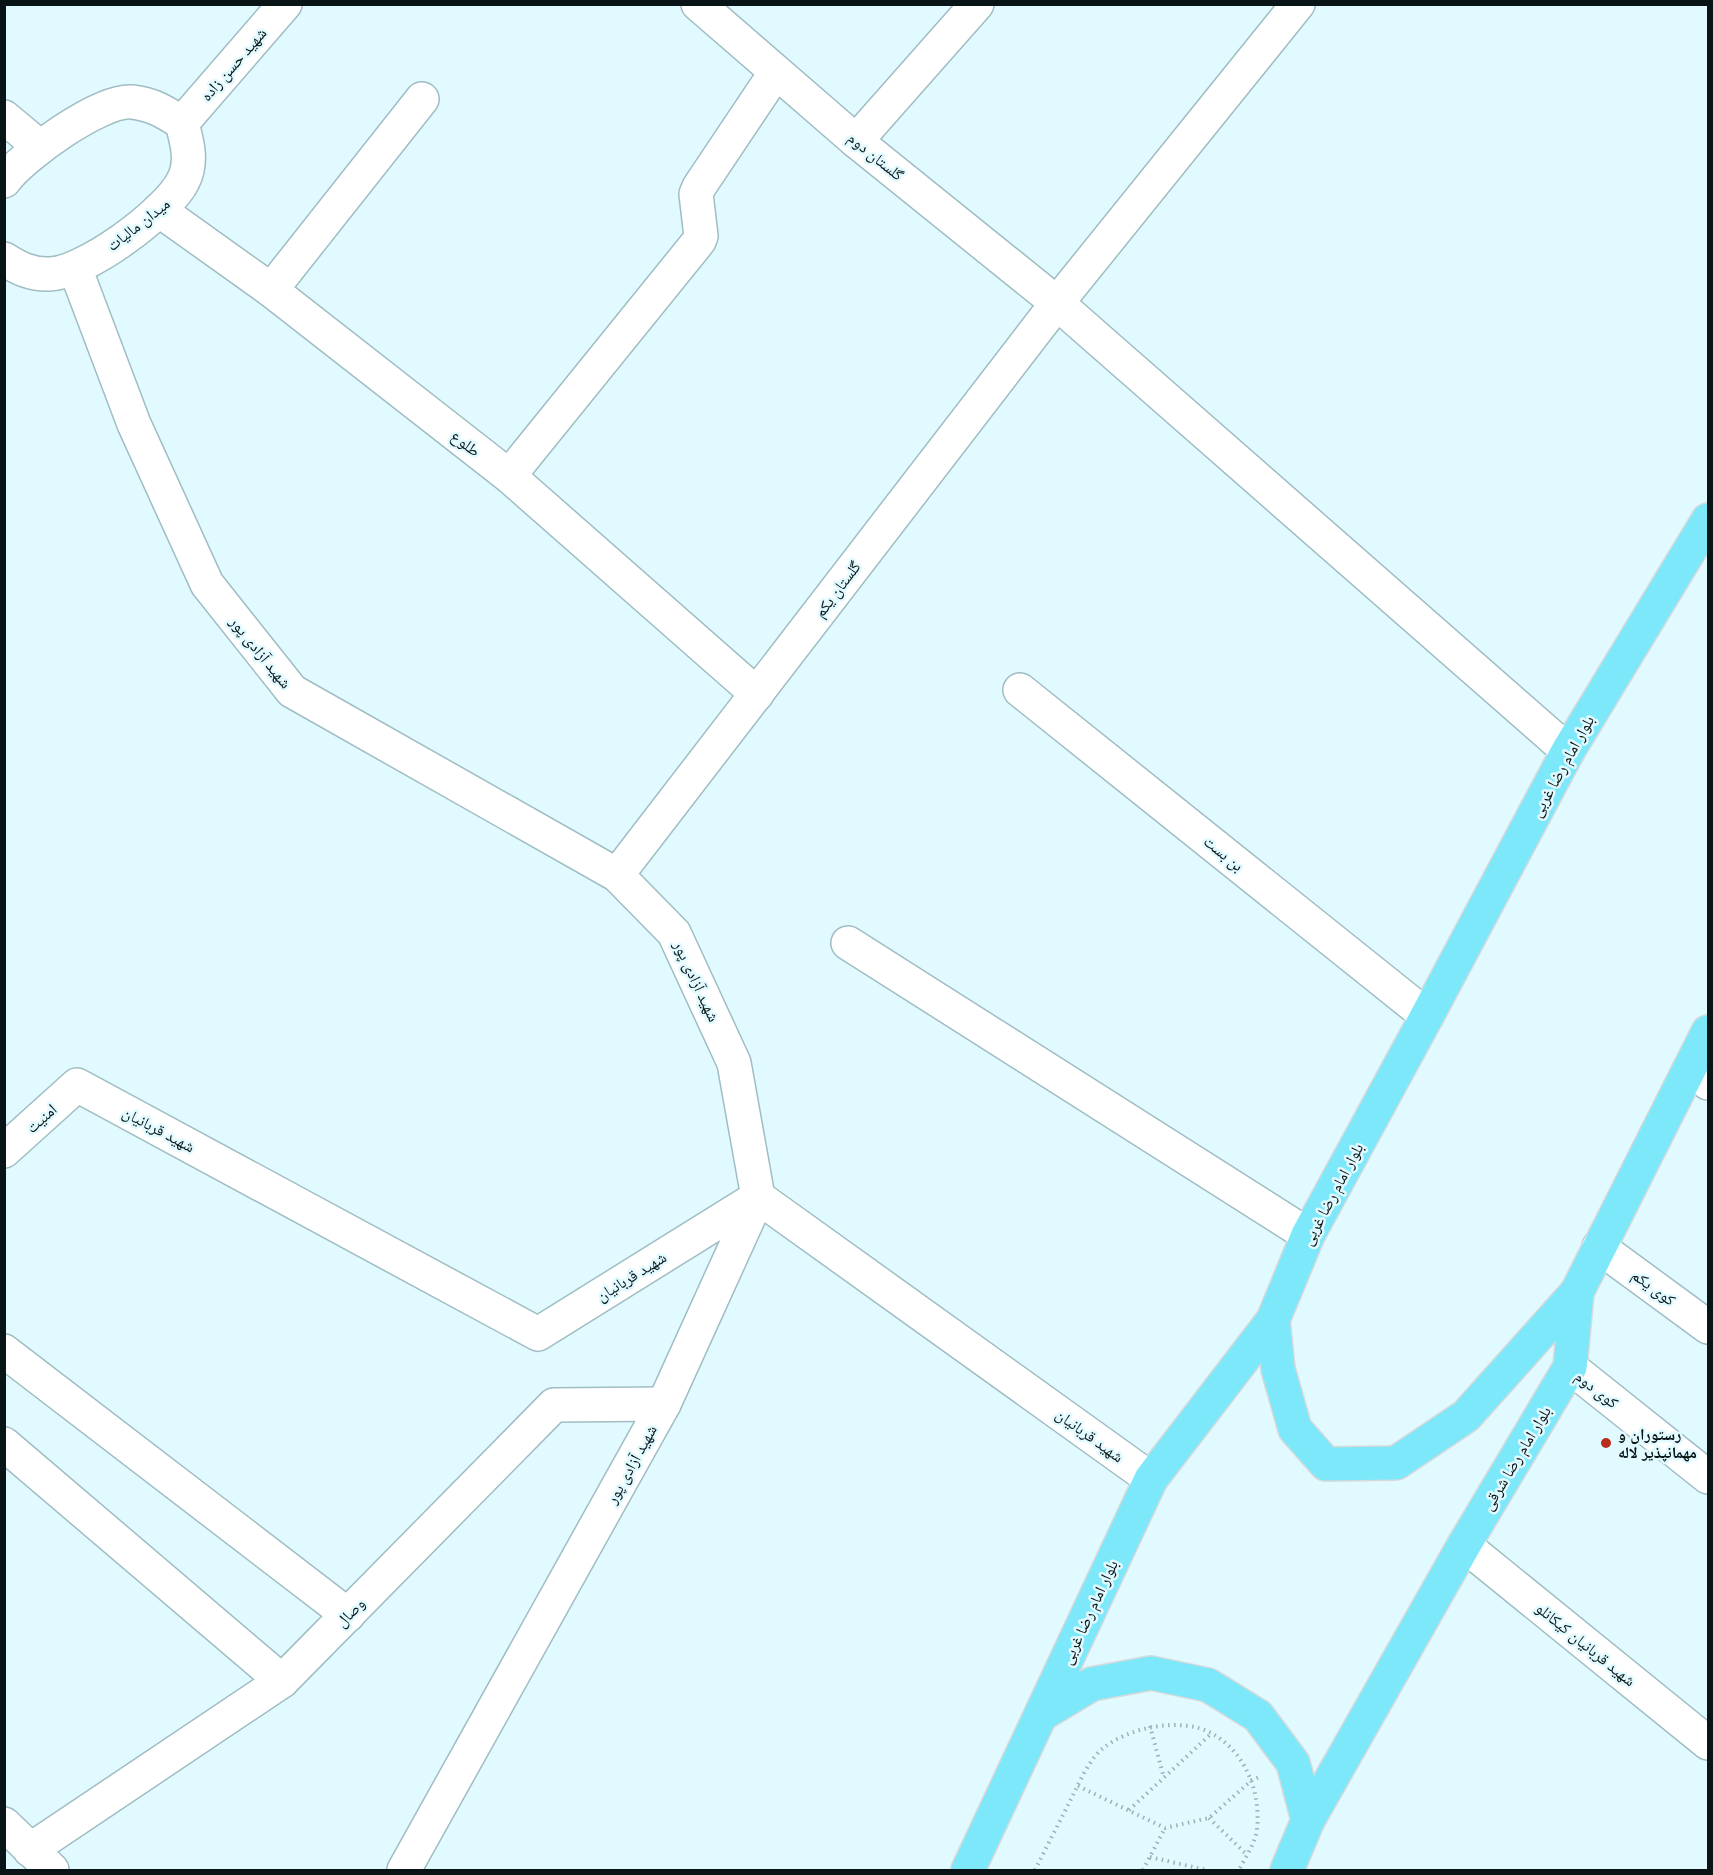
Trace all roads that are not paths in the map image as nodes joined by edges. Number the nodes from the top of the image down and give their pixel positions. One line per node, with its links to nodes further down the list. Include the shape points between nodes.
1 (285, 4): 8 (street, شهید حسن زاده)
2 (977, 4): 9 (street)
3 (1298, 4): 16 (street, گلستان یکم)
4 (715, 9): 5 (street, گلستان دوم)
5 (776, 72): 9 (street, گلستان دوم); 17 (street, via 699,187 699,240)
6 (423, 99): 15 (street)
7 (4, 117): 10 (street)
8 (182, 123): 10 (street, via 157,107 129,102 103,109); 12 (street, میدان مالیات, via 189,152 184,180)
9 (856, 141): 16 (street, گلستان دوم)
10 (40, 147): 11 (street)
11 (4, 181)
12 (159, 210): 14 (street, میدان مالیات, via 111,248); 15 (street, طلوع)
13 (4, 259): 14 (street, میدان مالیات, via 20,270 48,275)
14 (75, 268): 22 (street, شهید آزادی پور, via 134,424 207,584 292,691)
15 (271, 290): 17 (street, طلوع)
16 (1057, 303): 20 (street, گلستان یکم); 21 (street, گلستان دوم)
17 (509, 477): 20 (street, طلوع)
18 (1708, 520): 21 (highway, بلوار امام رضا غربی)
19 (1020, 690): 24 (street, بن بست)
20 (757, 694): 22 (street, گلستان یکم)
21 (1568, 751): 24 (highway, بلوار امام رضا غربی)
22 (617, 875): 29 (street, شهید آزادی پور, via 674,933 734,1063)
23 (848, 943): 30 (street)
24 (1427, 1016): 30 (highway, بلوار امام رضا غربی)
25 (1708, 1032): 26 (highway, بلوار امام رضا شرقی)
26 (1699, 1076): 31 (highway, بلوار امام رضا شرقی)
27 (77, 1085): 28 (street, امنیت); 29 (street, شهید قربانیان, via 538,1334)
28 (4, 1151)
29 (758, 1197): 37 (street, شهید آزادی پور); 40 (street, شهید قربانیان)
30 (1308, 1235): 33 (highway, بلوار امام رضا غربی)
31 (1599, 1247): 32 (highway, بلوار امام رضا شرقی); 34 (street, کوی یکم)
32 (1577, 1292): 33 (highway, via 1466,1416 1396,1463 1326,1464 1295,1429 1278,1369); 36 (highway, بلوار امام رضا شرقی)
33 (1273, 1320): 40 (highway, بلوار امام رضا غربی)
34 (1708, 1328)
35 (4, 1351): 42 (street)
36 (1570, 1367): 39 (street, کوی دوم); 41 (highway, بلوار امام رضا شرقی)
37 (664, 1404): 42 (street, وصال, via 554,1405); 49 (street, شهید آزادی پور)
38 (4, 1444): 43 (street)
39 (1708, 1477)
40 (1151, 1479): 44 (highway, بلوار امام رضا غربی)
41 (1464, 1545): 45 (street, شهید قربانیان کیکانلو); 46 (highway, بلوار امام رضا شرقی)
42 (348, 1615): 43 (street, وصال)
43 (282, 1682): 48 (street, وصال)
44 (1042, 1714): 46 (highway, via 1092,1684 1150,1673 1208,1685 1258,1716 1293,1764); 50 (highway, بلوار امام رضا غربی)
45 (1708, 1743)
46 (1308, 1820): 51 (highway, بلوار امام رضا شرقی)
47 (4, 1824): 48 (street)
48 (41, 1860)
49 (404, 1870)
50 (968, 1870)
51 (1287, 1870)

